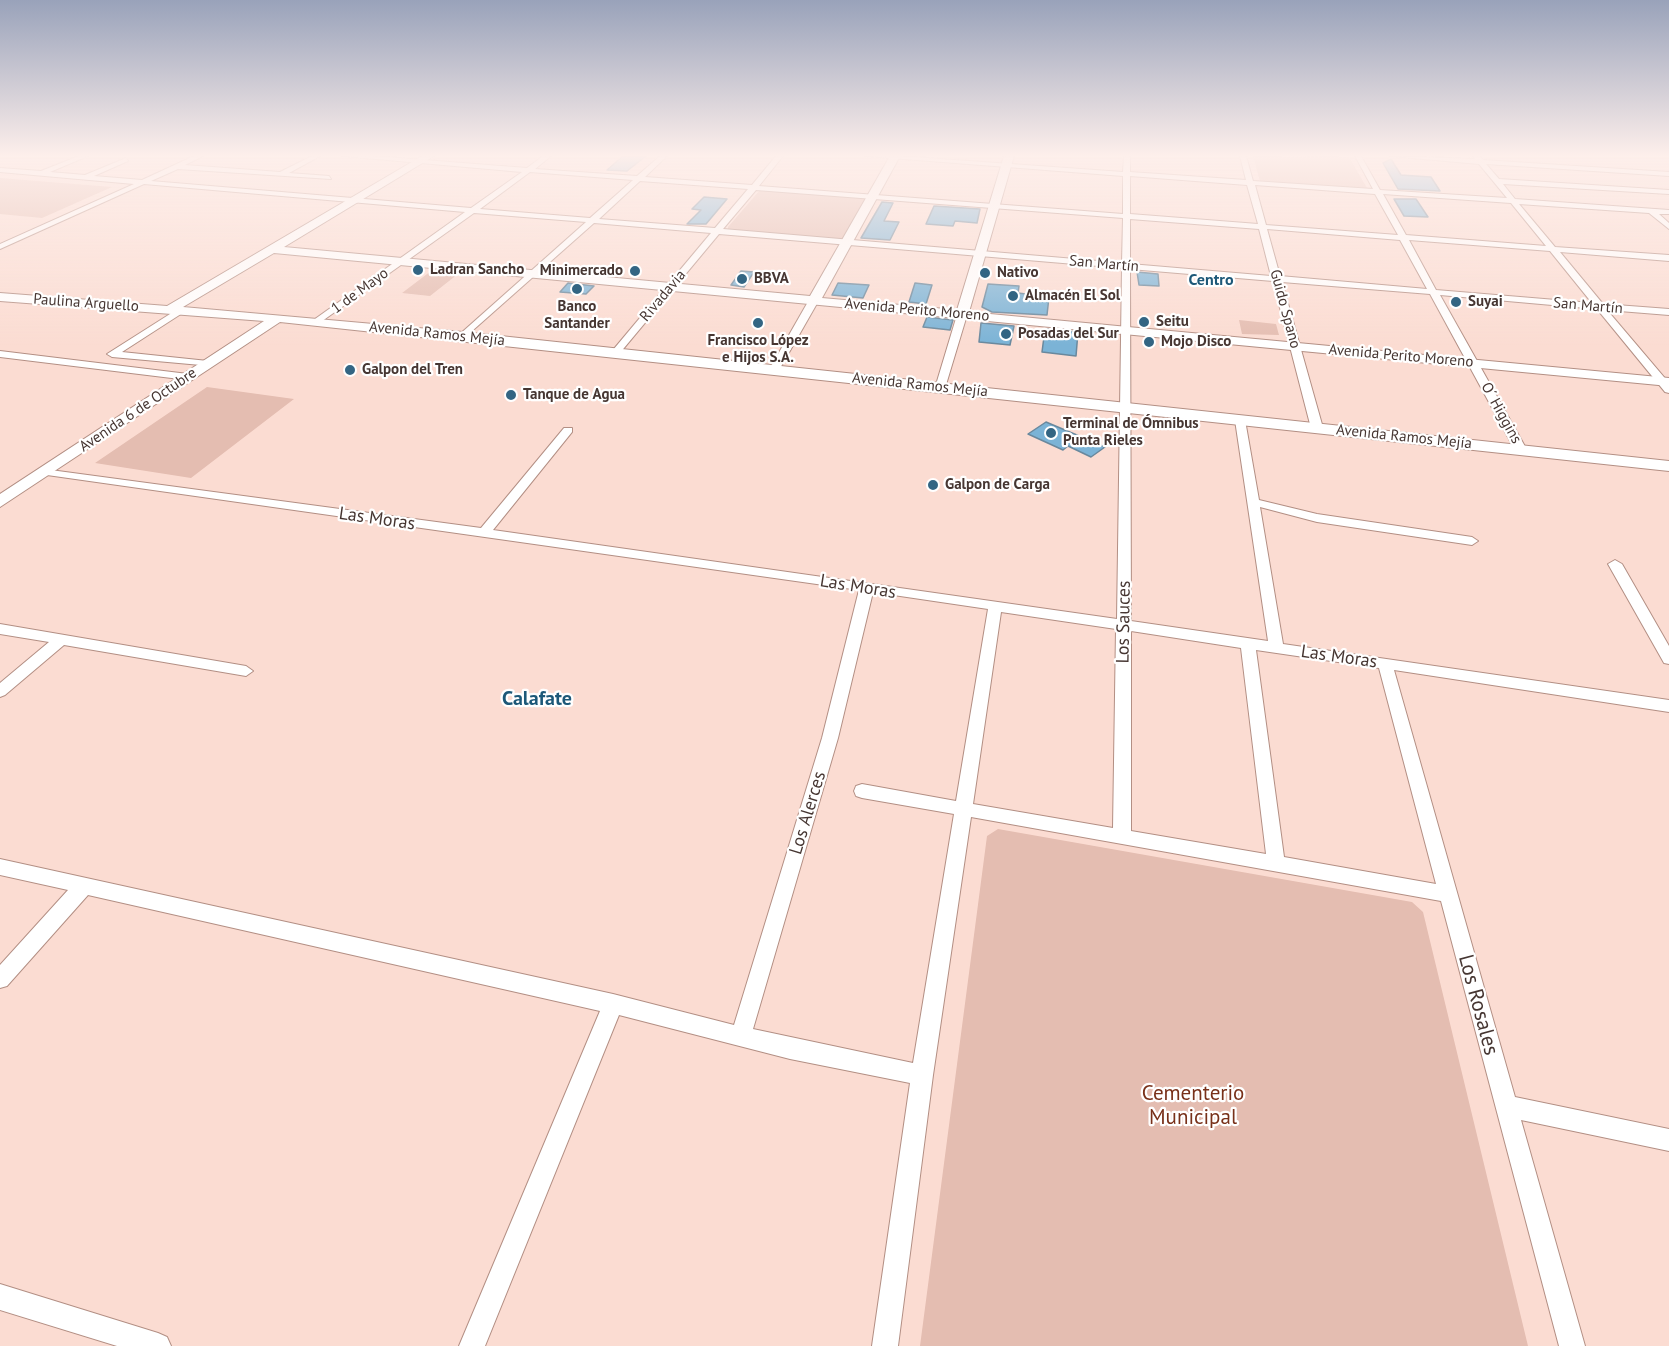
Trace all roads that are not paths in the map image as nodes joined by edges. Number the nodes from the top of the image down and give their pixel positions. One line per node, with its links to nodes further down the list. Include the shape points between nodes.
1 (62, 219): 19 (street)
2 (328, 219): 20 (street)
3 (460, 219): 24 (street, 1 de Mayo)
4 (556, 219): 14 (street, San Martín)
5 (595, 219): 14 (street)
6 (727, 219): 16 (street, Rivadavia)
7 (860, 219): 18 (street)
8 (990, 219): 22 (street)
9 (1127, 219): 25 (street, Los Sauces)
10 (1165, 219): 15 (street)
11 (1260, 219): 15 (street, Guido Spano)
12 (1393, 219): 17 (street, O´ Higgins)
13 (1528, 219): 21 (street)
14 (591, 222): 16 (street, San Martín); 26 (street)
15 (1262, 226): 17 (street); 27 (street, Guido Spano)
16 (716, 232): 18 (street, San Martín); 28 (street, Rivadavia)
17 (1403, 237): 21 (street); 29 (street, O´ Higgins)
18 (846, 243): 22 (street, San Martín); 31 (street)
19 (0, 247)
20 (279, 248): 24 (street, Avenida Perito Moreno); 33 (street)
21 (1553, 249): 23 (street); 32 (street)
22 (980, 254): 25 (street, San Martín); 34 (street)
23 (1669, 258)
24 (404, 259): 26 (street, Avenida Perito Moreno); 37 (street, 1 de Mayo)
25 (1127, 266): 27 (street, San Martín); 38 (street, Los Sauces)
26 (535, 272): 28 (street, Avenida Perito Moreno); 39 (street)
27 (1276, 279): 29 (street, San Martín); 40 (street, Guido Spano)
28 (672, 285): 31 (street, Avenida Perito Moreno); 41 (street, Rivadavia)
29 (1433, 292): 32 (street, San Martín); 43 (street, O´ Higgins)
30 (0, 297): 33 (street, Paulina Arguello)
31 (813, 301): 34 (street, Avenida Perito Moreno); 45 (street)
32 (1600, 307): 35 (street, San Martín); 47 (street)
33 (176, 309): 36 (street, Avenida Ramos Mejía); 44 (street, via 112,354)
34 (963, 312): 38 (street, Avenida Perito Moreno); 48 (street)
35 (1669, 312)
36 (277, 318): 37 (street, Avenida Ramos Mejía); 44 (street, Avenida 6 de Octubre)
37 (318, 321): 39 (street, Avenida Ramos Mejía)
38 (1127, 328): 40 (street, Avenida Perito Moreno); 49 (street, Los Sauces)
39 (464, 336): 41 (street, Avenida Ramos Mejía)
40 (1294, 344): 43 (street, Avenida Perito Moreno); 51 (street, Guido Spano)
41 (616, 352): 45 (street, Avenida Ramos Mejía)
42 (0, 354): 46 (street)
43 (1472, 361): 47 (street, Avenida Perito Moreno); 53 (street, O´ Higgins)
44 (208, 364): 46 (street, Avenida 6 de Octubre)
45 (774, 370): 48 (street, Avenida Ramos Mejía)
46 (188, 377): 55 (street, Avenida 6 de Octubre)
47 (1665, 381)
48 (940, 388): 49 (street, Avenida Ramos Mejía)
49 (1127, 408): 50 (street, Avenida Ramos Mejía); 63 (street, Los Sauces)
50 (1240, 420): 51 (street, Avenida Ramos Mejía); 57 (street)
51 (1317, 428): 53 (street, Avenida Ramos Mejía)
52 (568, 430): 58 (street)
53 (1521, 450): 54 (street, Avenida Ramos Mejía)
54 (1669, 466)
55 (47, 471): 56 (street, Avenida 6 de Octubre); 58 (street, Las Moras)
56 (0, 502)
57 (1253, 502): 59 (street, via 1317,518); 67 (street)
58 (483, 534): 61 (street, Las Moras)
59 (1472, 542)
60 (1615, 564): 68 (street)
61 (867, 587): 62 (street, Las Moras); 82 (street, Los Alerces, via 830,738)
62 (995, 608): 63 (street, Las Moras); 74 (street)
63 (1124, 626): 66 (street, Las Moras); 75 (street, Los Sauces)
64 (0, 629): 65 (street)
65 (62, 639): 70 (street); 71 (street)
66 (1248, 644): 67 (street, Las Moras); 76 (street)
67 (1276, 648): 69 (street, Las Moras)
68 (1669, 659)
69 (1385, 664): 72 (street, Las Moras); 79 (street, Los Rosales)
70 (246, 671)
71 (0, 692)
72 (1669, 706)
73 (862, 791): 74 (street)
74 (963, 808): 75 (street); 83 (street)
75 (1122, 836): 76 (street)
76 (1276, 864): 79 (street)
77 (0, 867): 78 (street)
78 (85, 885): 80 (street); 81 (street)
79 (1448, 894): 84 (street, Los Rosales)
80 (0, 979)
81 (613, 1004): 82 (street); 88 (street)
82 (741, 1036): 83 (street)
83 (922, 1075): 89 (street)
84 (1506, 1106): 85 (street); 90 (street, Los Rosales)
85 (1669, 1140)
86 (0, 1297): 87 (street)
87 (158, 1346)
88 (472, 1346)
89 (885, 1346)
90 (1572, 1346)

